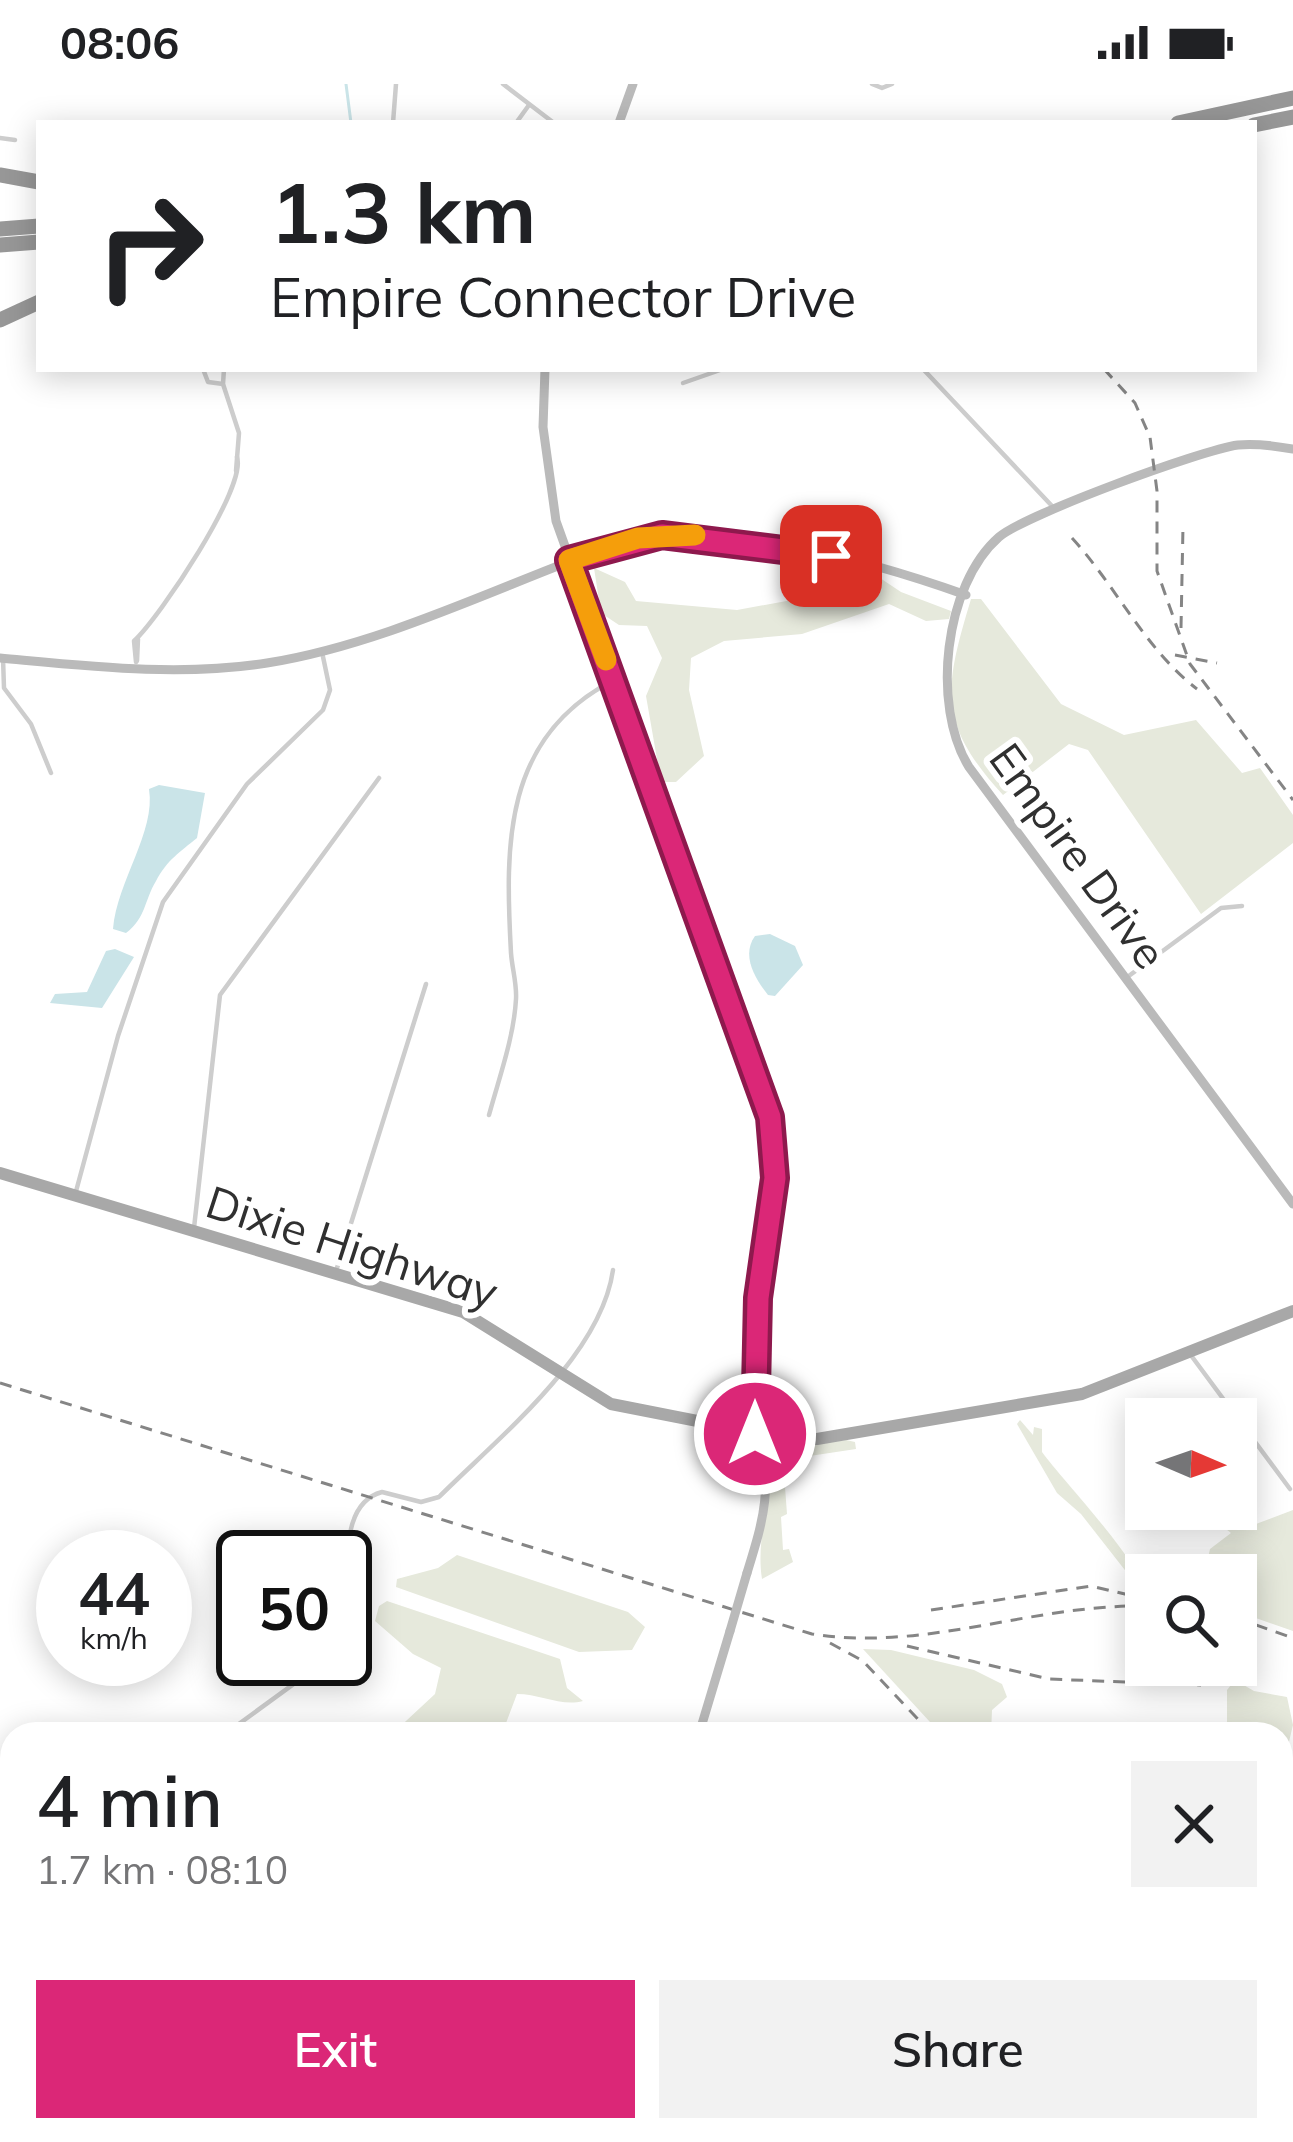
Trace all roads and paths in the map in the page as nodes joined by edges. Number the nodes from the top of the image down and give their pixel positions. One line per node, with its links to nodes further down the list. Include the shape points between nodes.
1 (396, 84): 9 (street)
2 (503, 84): 7 (street)
3 (634, 84): 12 (street)
4 (872, 84): 5 (street)
5 (892, 84)
6 (1293, 98): 13 (highway)
7 (529, 105): 10 (street); 11 (street)
8 (1293, 117): 14 (highway)
9 (393, 120)
10 (518, 120)
11 (550, 120)
12 (621, 120)
13 (1192, 120)
14 (1257, 124)
15 (0, 138): 16 (street)
16 (15, 140)
17 (0, 175): 18 (highway)
18 (36, 181)
19 (36, 226): 20 (highway)
20 (0, 229)
21 (36, 242): 22 (highway)
22 (0, 245)
23 (36, 303): 24 (highway)
24 (0, 320)
25 (204, 372): 31 (street, via 208,382)
26 (224, 372): 31 (street)
27 (545, 372): 34 (street, via 547,476)
28 (714, 372): 30 (street)
29 (926, 372): 33 (street)
30 (683, 383)
31 (223, 384): 38 (street, via 238,428 236,472 218,522 138,639)
32 (1293, 449): 33 (street, Empire Drive, via 1227,447)
33 (1056, 510): 35 (street, Empire Drive, via 996,540)
34 (569, 560): 35 (street, via 638,538 697,536 860,560); 36 (street); 39 (street)
35 (966, 595): 43 (street, Empire Drive, via 944,686 960,751)
36 (322, 652): 38 (street, via 241,667); 47 (street, via 330,690 323,710 247,784 163,902)
37 (2, 658): 38 (street); 40 (street, via 4,688 32,724)
38 (136, 664)
39 (614, 680): 45 (street, via 564,717 516,790 510,910 517,994); 55 (street, via 770,1117 775,1178 758,1298)
40 (51, 773)
41 (379, 778): 49 (street, via 220,995)
42 (1242, 906): 43 (street, via 1226,905)
43 (1126, 978): 48 (street, Empire Drive)
44 (426, 984): 51 (street)
45 (489, 1115)
46 (0, 1173): 47 (main road, Dixie Highway)
47 (75, 1196): 49 (main road, Dixie Highway)
48 (1293, 1204)
49 (194, 1232): 51 (main road, Dixie Highway)
50 (613, 1270): 54 (street, via 605,1304)
51 (335, 1274): 54 (main road, Dixie Highway, via 478,1318)
52 (1293, 1310): 53 (main road, Dixie Highway)
53 (1190, 1354): 58 (main road, Dixie Highway, via 1054,1401 817,1439); 60 (street)
54 (560, 1374): 56 (main road, Dixie Highway, via 620,1407); 61 (street, via 435,1501 388,1492 361,1504)
55 (755, 1412): 56 (main road); 57 (street)
56 (739, 1431): 57 (main road, Dixie Highway)
57 (755, 1434): 58 (main road, Dixie Highway); 59 (street)
58 (777, 1438): 59 (main road)
59 (766, 1458): 64 (street, bridge, via 769,1492)
60 (1290, 1489)
61 (352, 1530)
62 (291, 1686): 63 (street)
63 (241, 1722)
64 (703, 1722)

